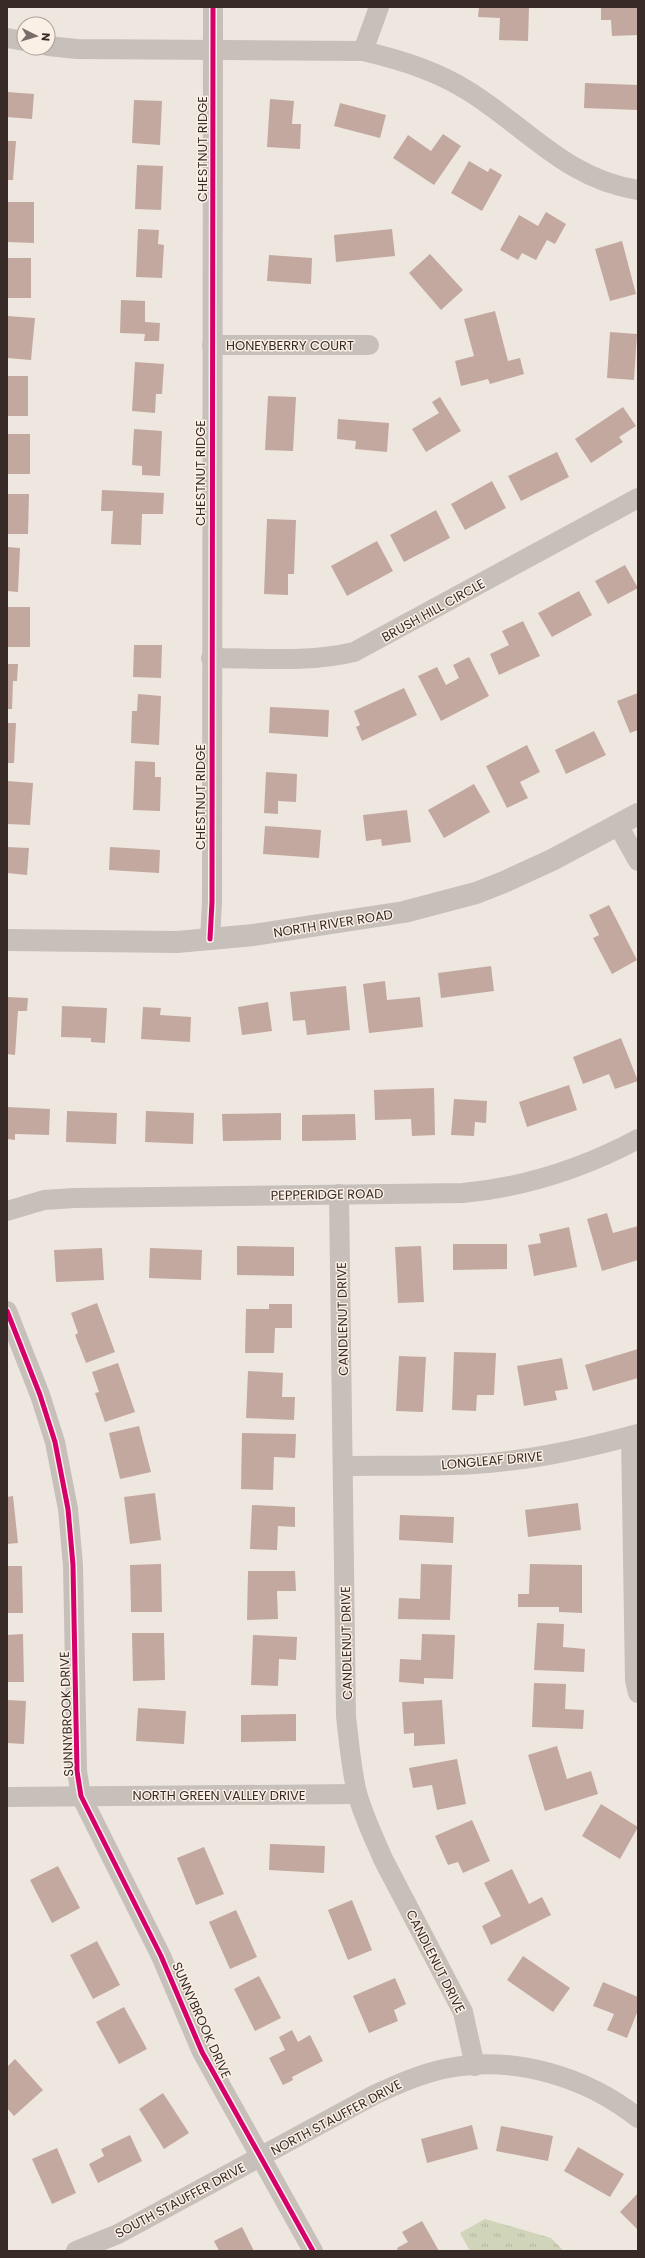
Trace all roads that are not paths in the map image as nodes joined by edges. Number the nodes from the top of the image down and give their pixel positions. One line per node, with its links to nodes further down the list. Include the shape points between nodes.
1 (213, 7): 4 (street, CHESTNUT RIDGE)
2 (379, 7): 5 (street)
3 (56, 47): 4 (street)
4 (213, 49): 5 (street); 7 (street, CHESTNUT RIDGE)
5 (363, 51): 6 (street, via 398,60 443,77 489,104 568,165 594,179 617,187)
6 (638, 190)
7 (212, 345): 8 (street, HONEYBERRY COURT); 10 (street, CHESTNUT RIDGE)
8 (369, 345)
9 (638, 498): 10 (street, BRUSH HILL CIRCLE, via 354,652 314,658)
10 (211, 658): 14 (street, CHESTNUT RIDGE)
11 (638, 814): 12 (street, NORTH RIVER ROAD)
12 (618, 825): 13 (street); 14 (street, NORTH RIVER ROAD, via 552,860 476,893 377,917)
13 (638, 861)
14 (210, 939): 15 (street, NORTH RIVER ROAD, via 147,942)
15 (7, 940)
16 (638, 1139): 17 (street, PEPPERIDGE ROAD, via 574,1169 516,1186 463,1192)
17 (340, 1194): 18 (street, PEPPERIDGE ROAD, via 74,1198 44,1200); 21 (street, CANDLENUT DRIVE)
18 (7, 1211)
19 (7, 1311): 24 (street, SUNNYBROOK DRIVE, via 40,1395 55,1442 68,1509 73,1565 77,1771)
20 (634, 1435): 21 (street, LONGLEAF DRIVE, via 588,1448 524,1459 474,1464); 22 (street, via 635,1680)
21 (343, 1466): 23 (street, CANDLENUT DRIVE, via 346,1716)
22 (638, 1693)
23 (357, 1794): 24 (street, NORTH GREEN VALLEY DRIVE); 26 (street, CANDLENUT DRIVE, via 383,1859 463,2012)
24 (81, 1796): 25 (street, NORTH GREEN VALLEY DRIVE); 28 (street, SUNNYBROOK DRIVE, via 162,1956 202,2052)
25 (7, 1797)
26 (475, 2066): 27 (street, NORTH STAUFFER DRIVE, via 518,2067 580,2083 616,2102); 28 (street, NORTH STAUFFER DRIVE, via 450,2068 405,2081)
27 (638, 2118)
28 (260, 2156): 29 (street, SOUTH STAUFFER DRIVE, via 118,2234); 30 (street, SUNNYBROOK DRIVE)
29 (76, 2251)
30 (313, 2251)

